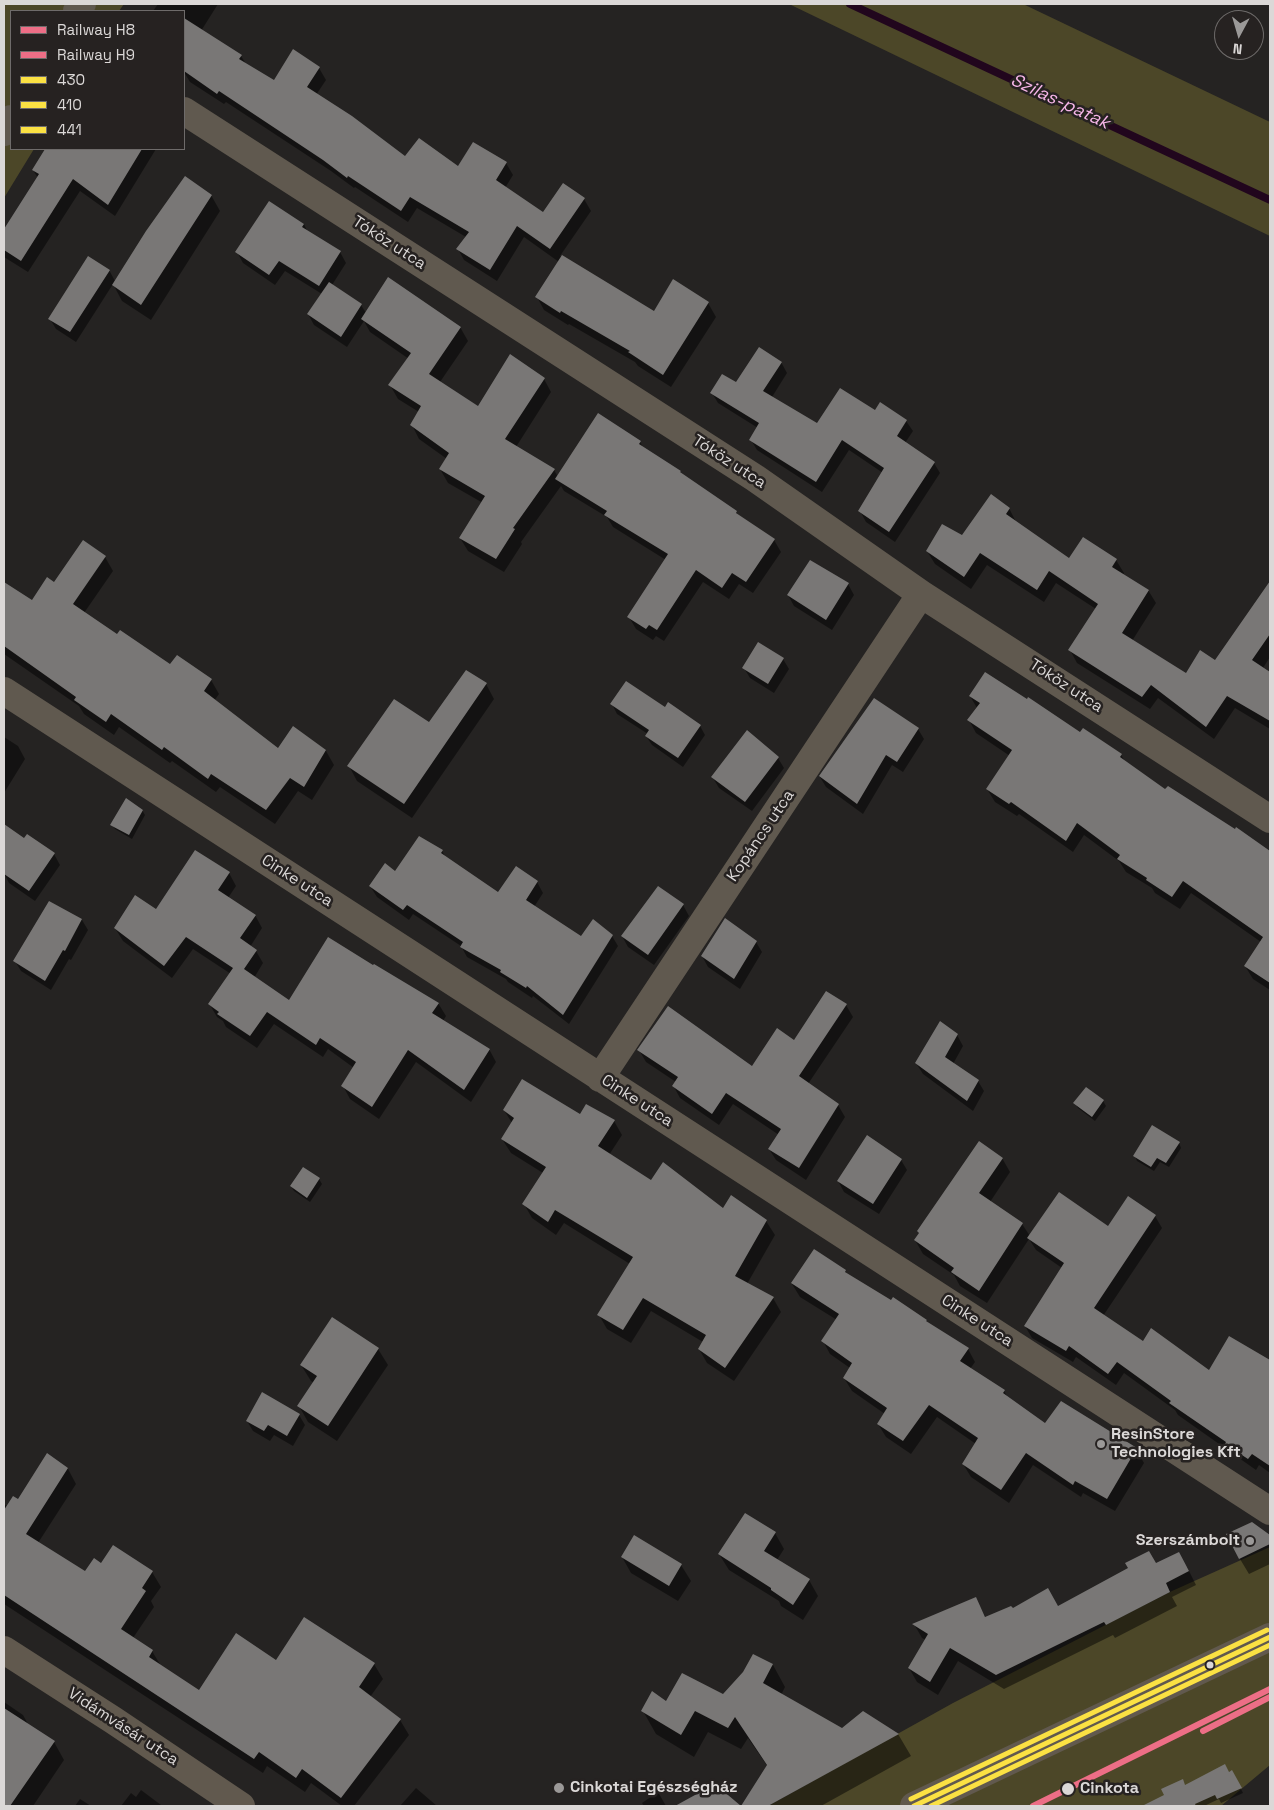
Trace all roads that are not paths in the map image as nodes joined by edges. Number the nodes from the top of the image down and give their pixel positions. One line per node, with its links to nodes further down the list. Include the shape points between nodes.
1 (185, 112): 4 (street, Tóköz utca, via 755,478)
2 (10, 121): 3 (street)
3 (4, 132)
4 (921, 594): 6 (street, Tóköz utca); 7 (street, Kopáncs utca)
5 (4, 691): 7 (street, Cinke utca)
6 (1270, 819)
7 (600, 1078): 8 (street, Cinke utca)
8 (1270, 1511)
9 (1270, 1637): 12 (main road)
10 (4, 1650): 11 (main road, Vidámvásár utca)
11 (241, 1806)
12 (914, 1806)

